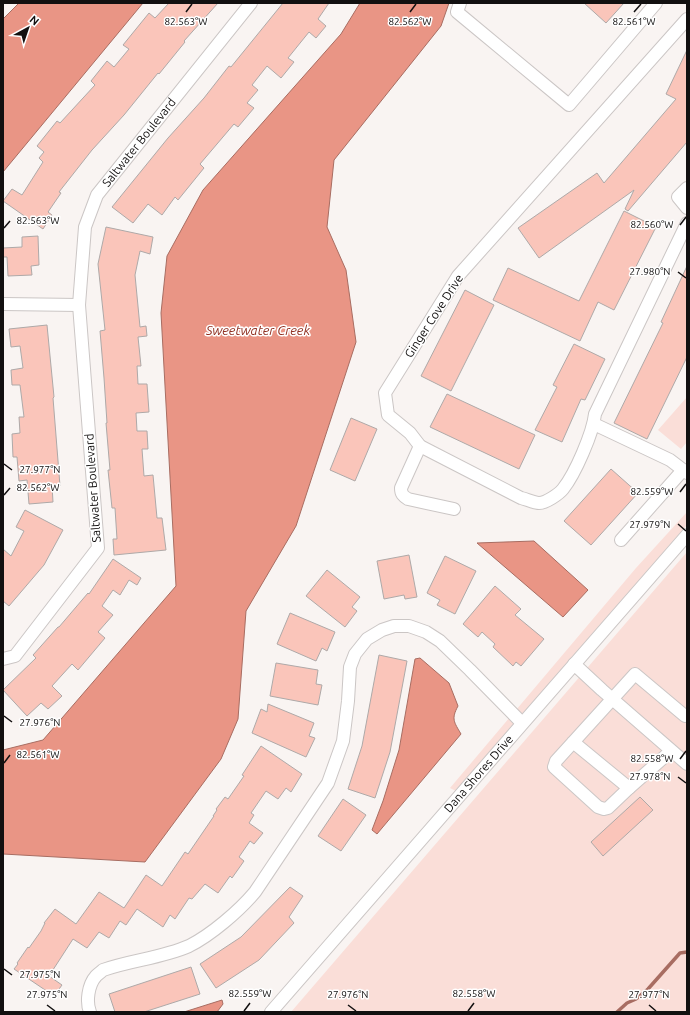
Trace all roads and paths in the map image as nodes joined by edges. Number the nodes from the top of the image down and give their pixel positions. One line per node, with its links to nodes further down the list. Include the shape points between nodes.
1 (251, 3): 9 (street, Saltwater Boulevard, via 97,195 85,227)
2 (460, 3): 3 (street, via 457,12 569,105)
3 (656, 3)
4 (687, 19): 11 (street, Ginger Cove Drive, via 463,271 385,393 388,415 410,433)
5 (687, 188): 6 (street, via 678,197)
6 (687, 208)
7 (687, 223): 10 (street, Ginger Cove Drive, via 594,414)
8 (3, 304): 9 (street)
9 (79, 304): 16 (street, Saltwater Boulevard, via 98,548 15,656)
10 (594, 424): 11 (street, Ginger Cove Drive, via 563,489 555,496 539,503 521,498); 12 (street, via 670,460)
11 (420, 446): 13 (street, via 401,488 403,496)
12 (686, 471): 15 (street)
13 (454, 509)
14 (687, 534): 17 (street, Dana Shores Drive)
15 (621, 540)
16 (3, 659)
17 (574, 664): 18 (street); 20 (street, Dana Shores Drive)
18 (612, 699): 19 (street, via 635,674 685,716); 21 (street); 22 (street)
19 (687, 715)
20 (522, 723): 25 (street, via 440,641 426,632 409,626 394,626 367,639 355,654 350,667 343,741 328,783 255,892 242,907 189,946 104,970 95,977 89,990); 26 (street, Dana Shores Drive)
21 (573, 742): 24 (street); 24 (street, via 556,761 554,768 598,808 608,808)
22 (671, 751): 23 (street); 24 (street)
23 (687, 764)
24 (629, 788)
25 (90, 1012)
26 (270, 1012)

